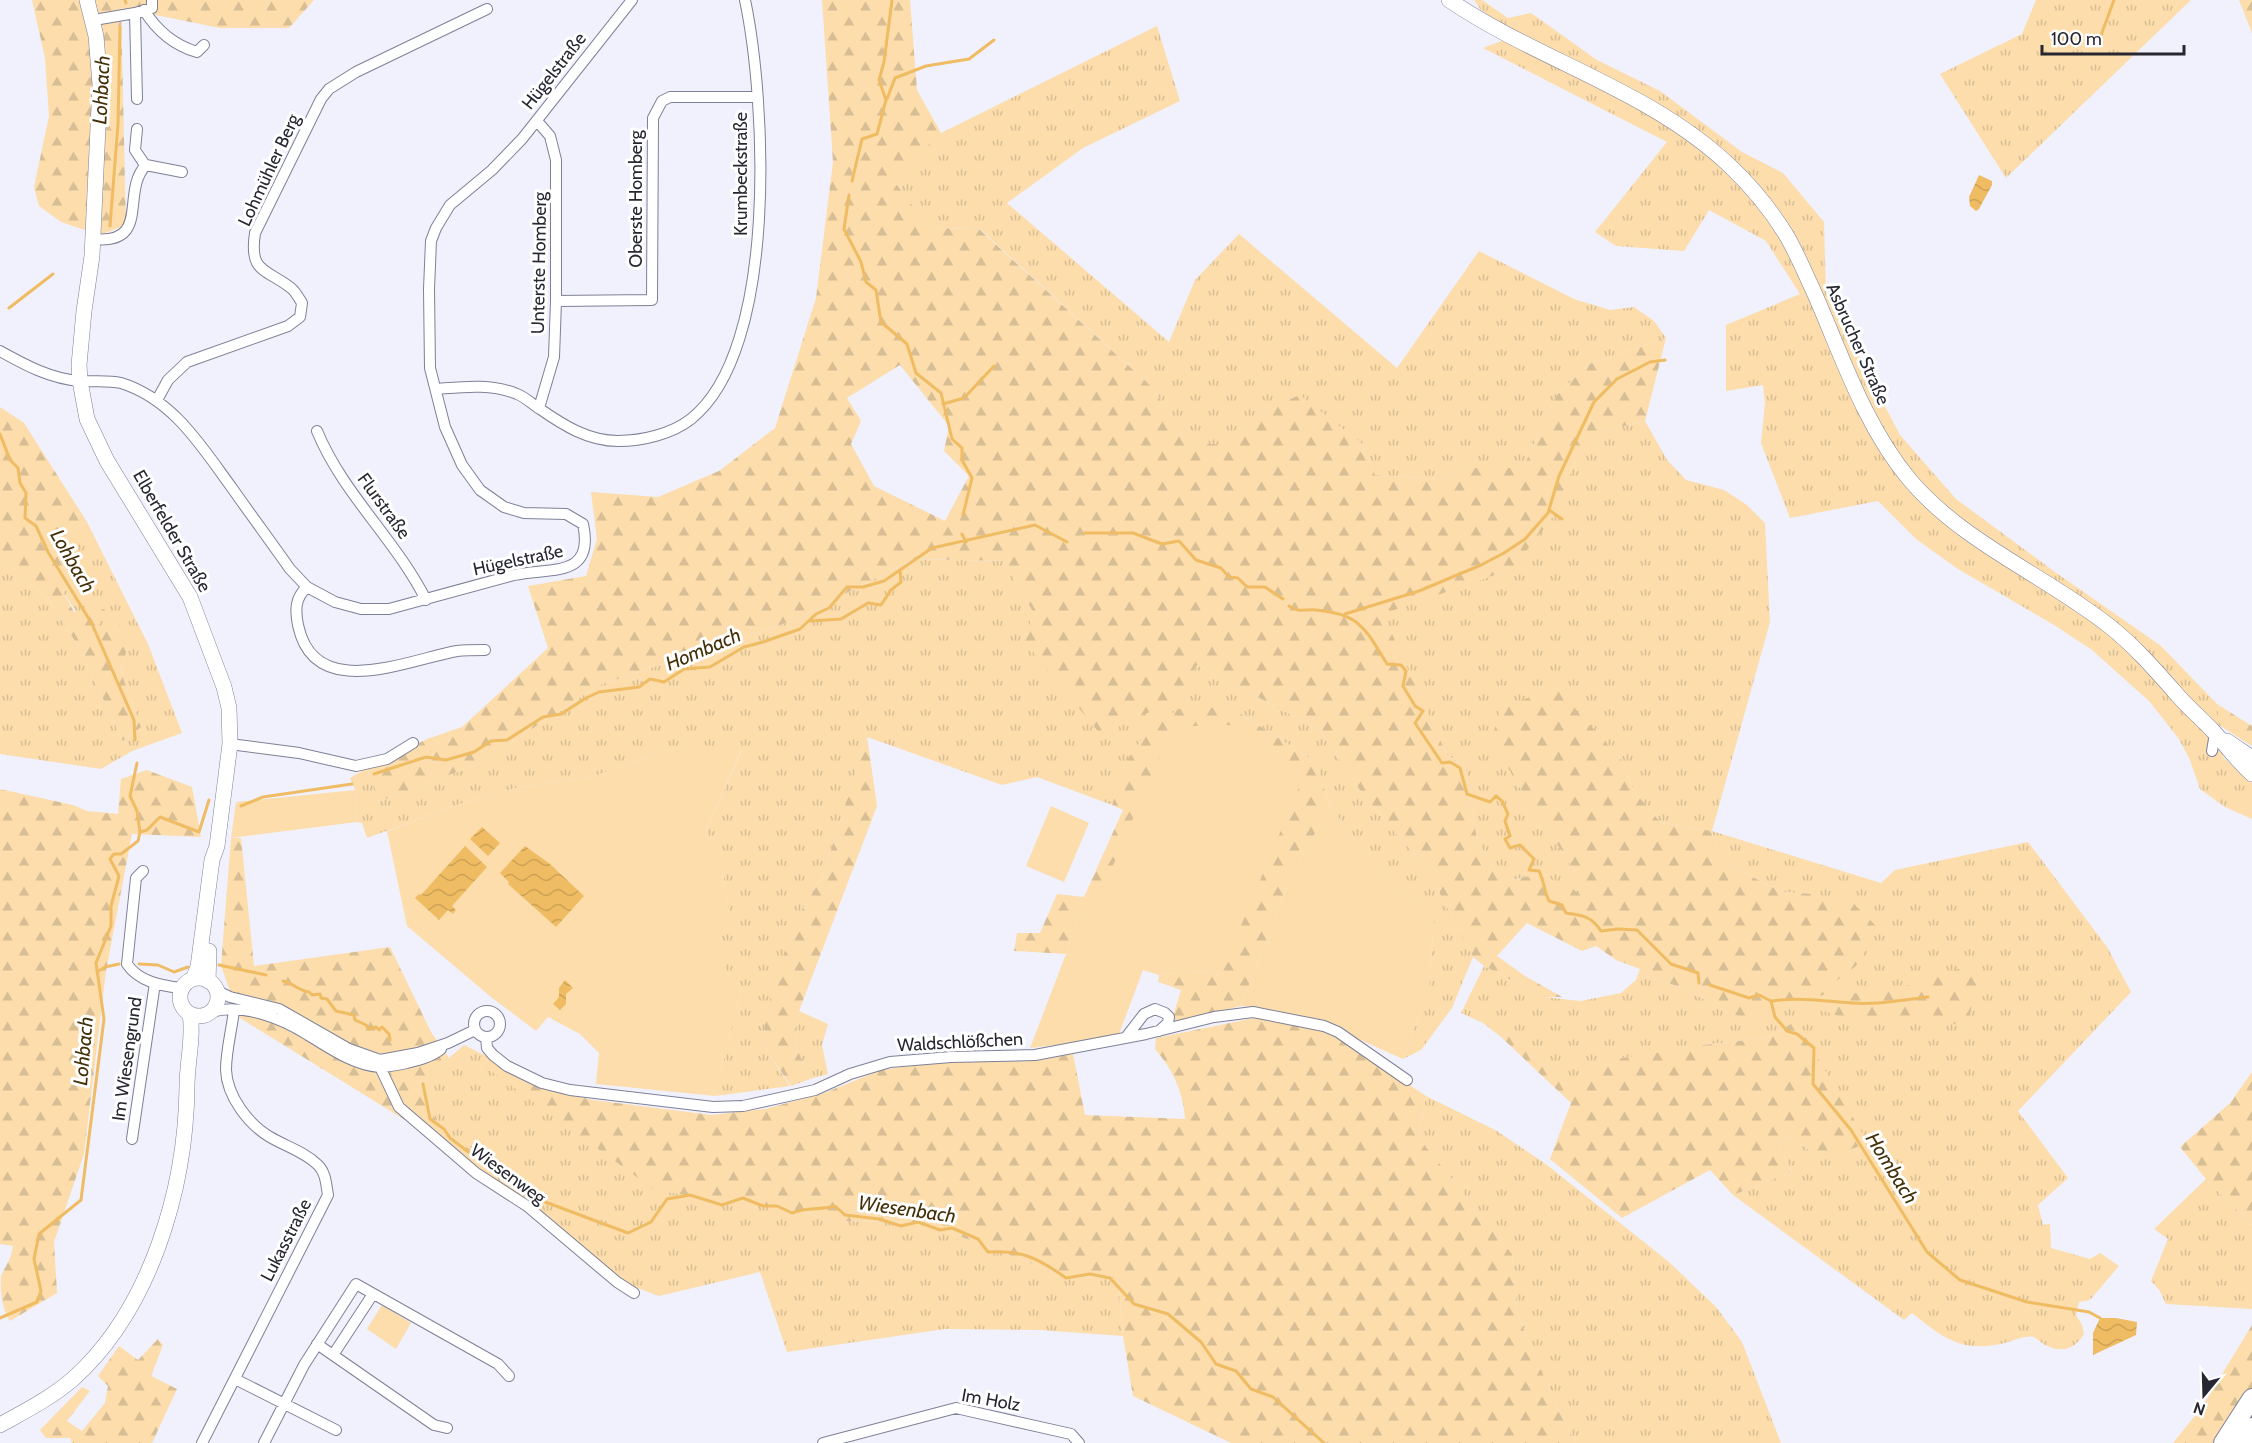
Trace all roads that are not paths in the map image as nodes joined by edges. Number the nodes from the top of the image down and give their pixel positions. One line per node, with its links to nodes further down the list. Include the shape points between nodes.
1 (87, 0): 8 (main road, Elberfelder Straße)
2 (152, 0): 7 (street, via 152,8)
3 (632, 0): 12 (street, Hügelstraße)
4 (745, 0): 10 (street, Krumbeckstraße)
5 (1449, 0): 27 (main road, Asbrucher Straße, via 1506,35 1651,107 1696,137 1745,180 1799,258 1862,406 1910,480 1968,533 2108,625)
6 (487, 9): 21 (street, Lohmühler Berg, via 329,89 255,233 252,249 255,261 270,276 292,288 302,303 300,317 288,326 187,362 168,380)
7 (139, 12): 8 (street); 9 (street, via 182,48 197,52); 11 (street)
8 (94, 20): 16 (main road, Elberfelder Straße, via 100,84)
9 (204, 45)
10 (757, 97): 17 (street, Oberste Homberg, via 670,97 658,105 651,145 652,300); 22 (street, Krumbeckstraße, via 761,214 752,282 734,355 716,391 690,420 639,440 595,438 566,426)
11 (137, 99)
12 (537, 121): 17 (street, Unterste Homberg, via 550,136 556,160); 20 (street, Hügelstraße, via 492,170 450,205 436,228 431,242 429,290 430,368)
13 (138, 129): 14 (street, via 135,150)
14 (145, 165): 15 (street); 16 (street, via 138,174 129,227 119,238)
15 (182, 172)
16 (93, 239): 19 (main road, Elberfelder Straße)
17 (556, 301): 22 (street, Unterste Homberg, via 554,357)
18 (0, 351): 19 (street, via 53,376)
19 (80, 381): 21 (street, via 121,383); 29 (main road, Elberfelder Straße, via 87,418 107,461 172,565 197,614 224,687)
20 (436, 389): 22 (street, Krumbeckstraße, via 479,386 517,394); 25 (street, Hügelstraße, via 452,445 480,490 504,507 524,513 566,514 575,518 583,524 585,544 574,565 524,573)
21 (157, 400): 24 (street, Hügelstraße, via 198,442 290,570)
22 (539, 408)
23 (317, 431): 25 (street, Flurstraße, via 350,489 414,576)
24 (307, 587): 25 (street, Hügelstraße, via 335,602 361,609 388,609); 26 (street, via 294,609 300,639 313,657 328,667 378,671 459,651)
25 (426, 600)
26 (485, 650)
27 (2215, 733): 30 (street); 31 (main road, Asbrucher Straße); 32 (main road, Asbrucher Straße)
28 (413, 743): 29 (street, via 387,759 356,765)
29 (230, 744): 35 (main road, Elberfelder Straße, via 207,968)
30 (2212, 751)
31 (2252, 758)
32 (2252, 774)
33 (143, 872): 34 (street, Im Wiesengrund, via 136,878 127,964 138,976)
34 (155, 983): 35 (street, Im Wiesengrund); 44 (street, Im Wiesengrund)
35 (192, 987): 37 (main road, via 184,1009); 37 (main road, Elberfelder Straße, via 218,999); 42 (street, via 279,1009)
36 (234, 1010): 37 (street); 42 (street, via 277,1019 346,1056 368,1065); 50 (street, Lukasstraße, via 226,1071 234,1098 256,1127 318,1165 325,1176 328,1195)
37 (202, 1014): 53 (main road, via 170,1206 158,1249 136,1298 105,1346 73,1379)
38 (475, 1030): 41 (street); 41 (street, via 477,1015 491,1012 498,1018 499,1028); 42 (street, via 421,1060)
39 (1159, 1031): 40 (street, Waldschlößchen); 40 (street, via 1169,1017 1155,1009 1144,1014); 43 (street, Waldschlößchen, via 1253,1012 1297,1020 1338,1032)
40 (1127, 1036): 41 (street, Waldschlößchen, via 1035,1055 890,1062 815,1090 743,1106 713,1107 542,1083 493,1055 487,1048)
41 (486, 1037)
42 (380, 1063): 45 (street, Wiesenweg, via 399,1107 476,1173 527,1206)
43 (1407, 1080)
44 (132, 1139)
45 (634, 1293)
46 (373, 1294): 47 (street, via 356,1284); 48 (street); 49 (street, via 498,1364)
47 (317, 1344): 48 (street); 52 (street)
48 (333, 1355): 55 (street, via 434,1425)
49 (509, 1376)
50 (235, 1379): 52 (street); 57 (street, Lukasstraße)
51 (2252, 1398): 61 (highway)
52 (284, 1404): 56 (street); 58 (street)
53 (0, 1425)
54 (2252, 1427): 62 (highway)
55 (447, 1428)
56 (336, 1430)
57 (202, 1443)
58 (264, 1443)
59 (823, 1443): 60 (street, Im Holz, via 956,1408 1071,1434)
60 (1079, 1443)
61 (2223, 1443)
62 (2241, 1443)

